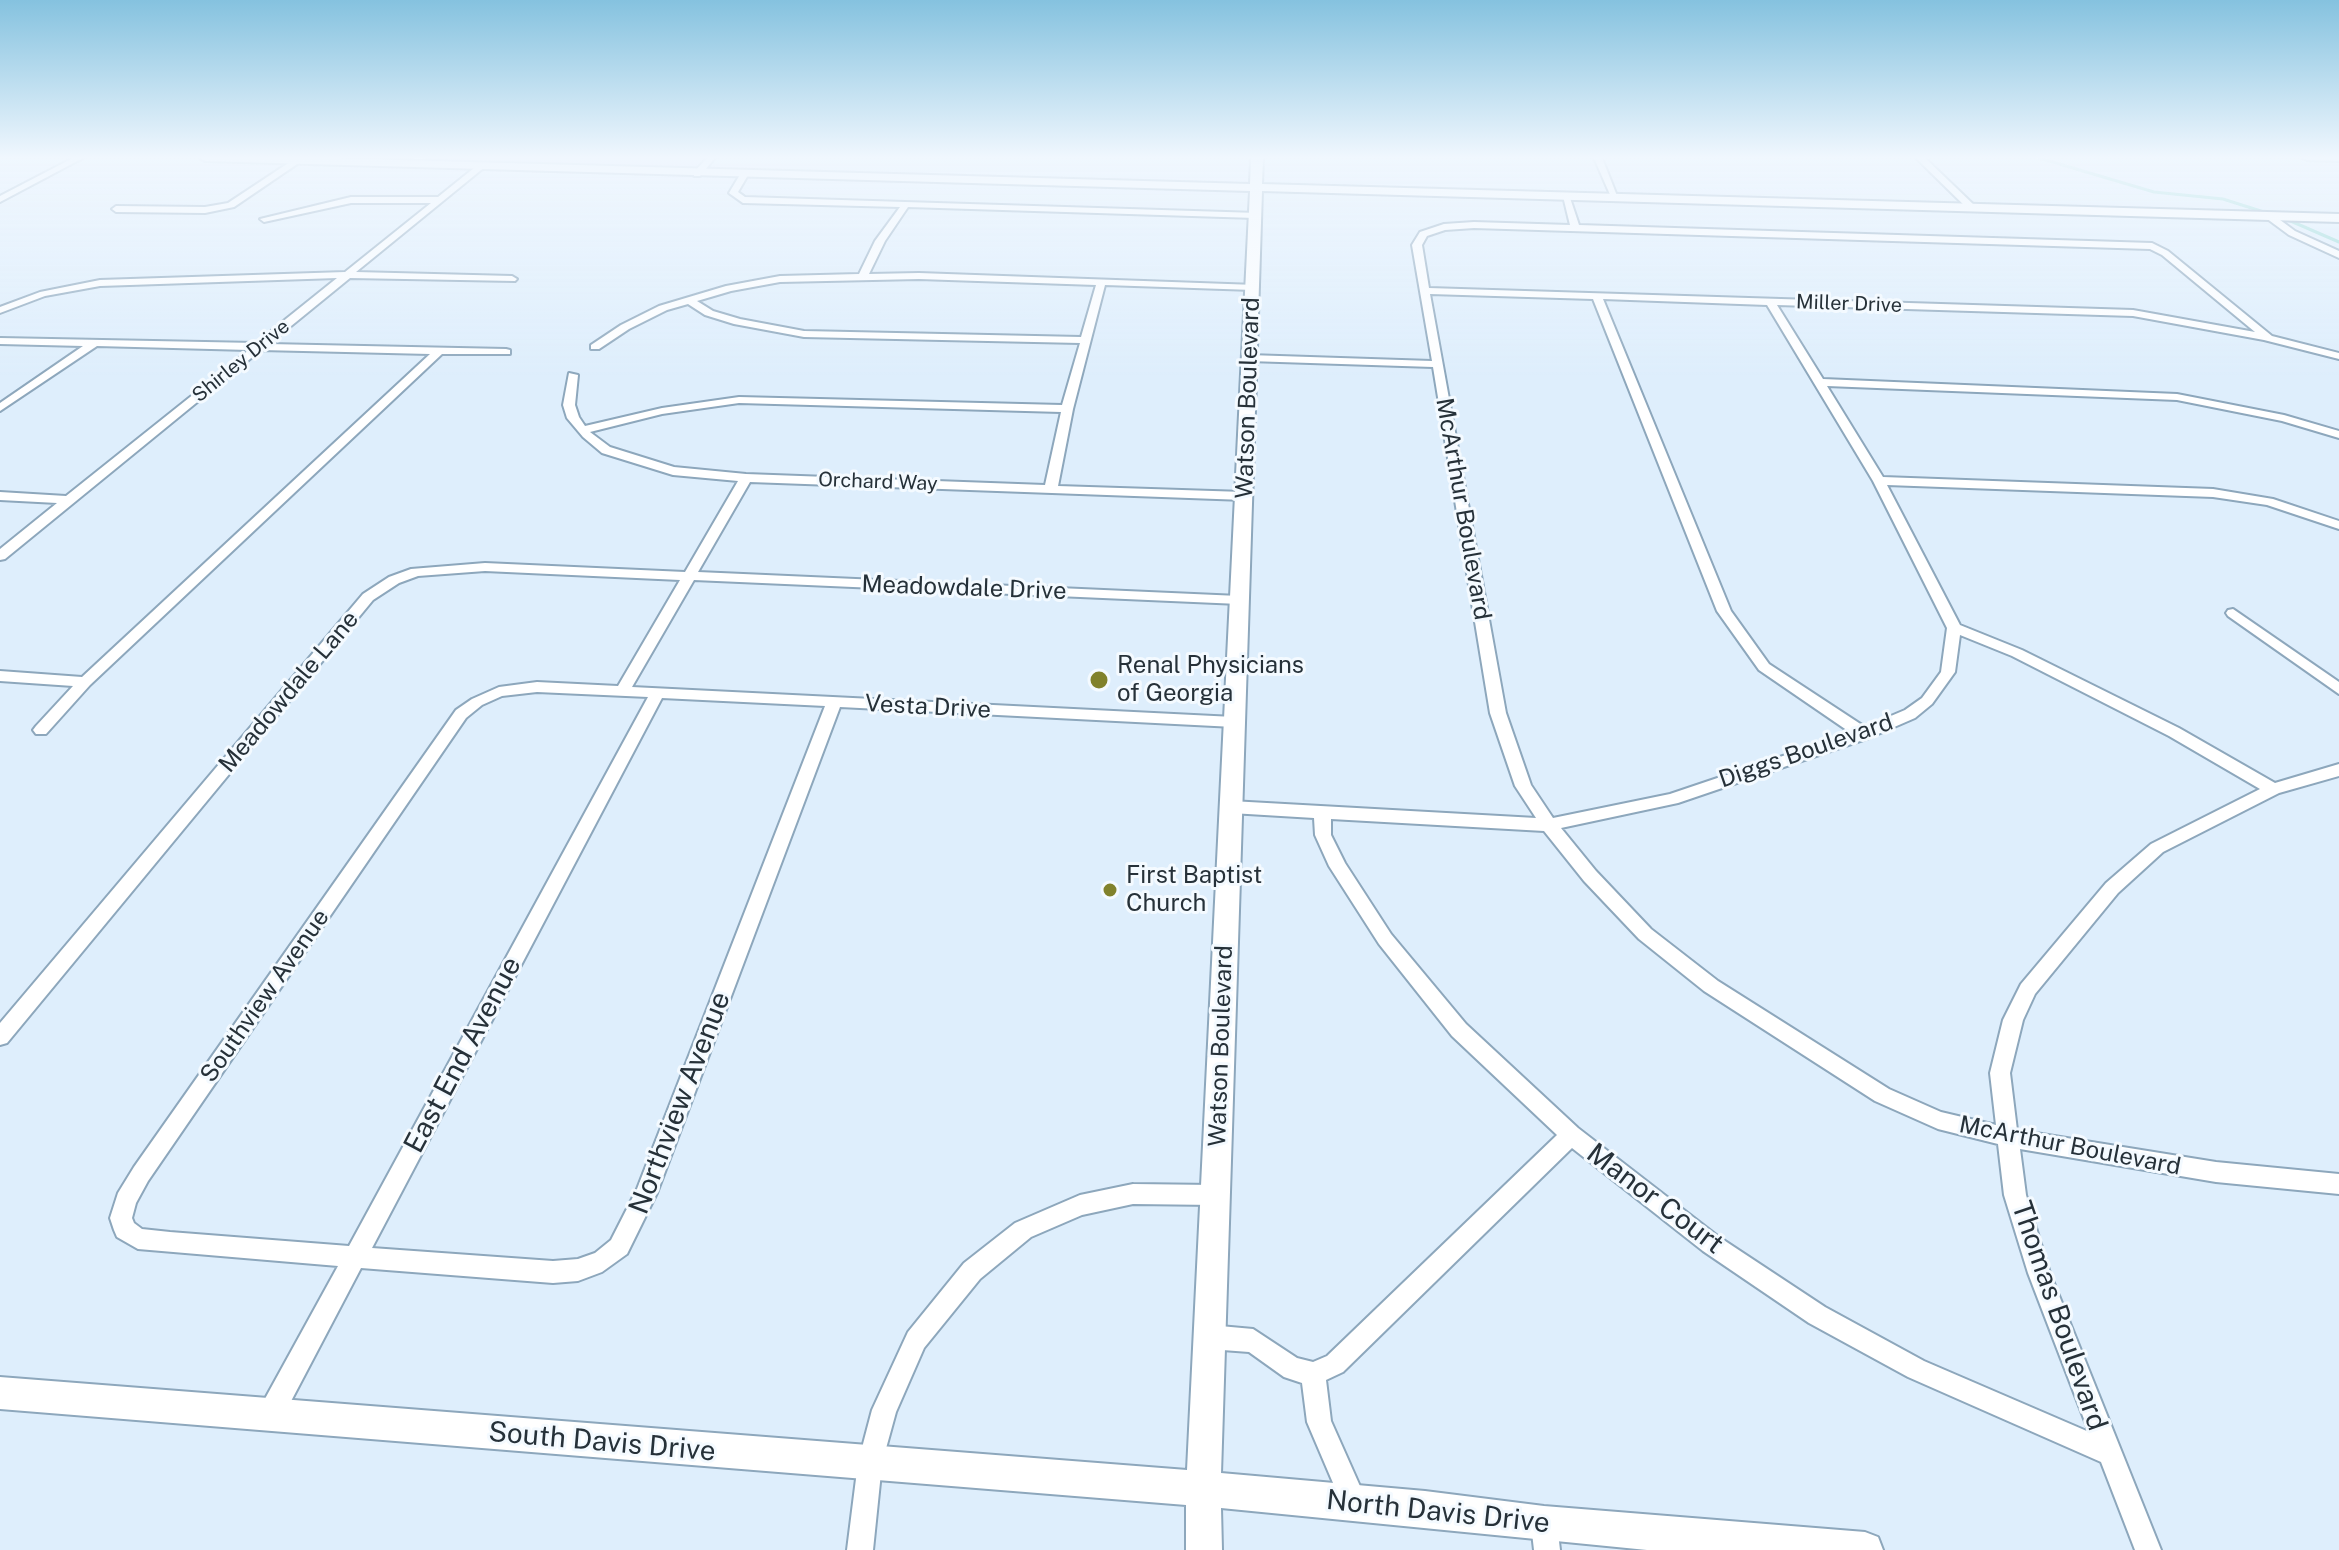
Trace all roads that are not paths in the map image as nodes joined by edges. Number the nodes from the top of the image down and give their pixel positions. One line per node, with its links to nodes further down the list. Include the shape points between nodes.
1 (402, 230): 8 (street, Shirley Drive)
2 (888, 230): 9 (street)
3 (1255, 230): 12 (street, Watson Boulevard)
4 (1434, 230): 13 (street, McArthur Boulevard, via 1423,234 1417,245)
5 (1650, 230): 18 (street, McArthur Boulevard, via 2152,246)
6 (2288, 230): 7 (street)
7 (2339, 255)
8 (347, 275): 10 (street); 17 (street, via 100,283 43,294); 22 (street, Shirley Drive)
9 (863, 276): 11 (street); 15 (street, via 756,282)
10 (512, 279)
11 (1101, 283): 12 (street); 19 (street)
12 (1253, 287): 27 (street, Watson Boulevard)
13 (1427, 291): 14 (street, Miller Drive); 28 (street, McArthur Boulevard)
14 (1597, 296): 16 (street, Miller Drive); 55 (street, via 1724,611 1764,667)
15 (689, 300): 19 (street, via 738,322 804,334); 23 (street, via 644,316)
16 (1770, 301): 18 (street, Miller Drive, via 2133,313); 30 (street)
17 (0, 310)
18 (2268, 338): 26 (street, McArthur Boulevard)
19 (1087, 340): 32 (street)
20 (0, 341): 21 (street)
21 (93, 344): 22 (street); 31 (street)
22 (260, 347): 24 (street); 40 (street, Shirley Drive)
23 (595, 347)
24 (439, 351): 25 (street); 48 (street)
25 (506, 352)
26 (2339, 356)
27 (1249, 358): 28 (street); 39 (street, Watson Boulevard)
28 (1437, 364): 60 (street, McArthur Boulevard, via 1498,713 1523,786)
29 (573, 375): 33 (street, via 569,405)
30 (1819, 382): 34 (street, via 2177,397); 36 (street)
31 (0, 408)
32 (1067, 409): 33 (street, via 739,400); 37 (street)
33 (582, 430): 35 (street, Orchard Way, via 606,450 648,466)
34 (2339, 435)
35 (746, 478): 37 (street, Orchard Way); 43 (street)
36 (1879, 481): 41 (street, via 2213,493 2269,502); 46 (street)
37 (1051, 488): 39 (street, Orchard Way)
38 (0, 496): 40 (street)
39 (1244, 496): 44 (street, Watson Boulevard)
40 (66, 500): 42 (street, Shirley Drive)
41 (2339, 525)
42 (0, 556)
43 (689, 576): 44 (street, Meadowdale Drive); 50 (street); 61 (street, Meadowdale Lane, via 439,568 394,580 368,597)
44 (1239, 600): 53 (street, Watson Boulevard)
45 (2233, 613): 49 (street)
46 (1954, 628): 55 (street, Diggs Boulevard, via 1948,672 1927,701); 57 (street, via 2017,653)
47 (0, 676): 48 (street)
48 (85, 682): 54 (street)
49 (2339, 689)
50 (622, 692): 51 (street, Vesta Drive); 66 (street, Southview Avenue, via 517,689 477,702 461,714 141,1174 121,1218 125,1230 138,1239)
51 (657, 694): 52 (street, Vesta Drive); 66 (street, East End Avenue)
52 (834, 703): 53 (street, Vesta Drive); 66 (street, Northview Avenue, via 646,1193 619,1247 590,1266 553,1272)
53 (1234, 722): 58 (street, Watson Boulevard)
54 (41, 730)
55 (1864, 734): 60 (street, Diggs Boulevard, via 1672,799)
56 (2339, 770): 57 (street, Thomas Boulevard)
57 (2273, 789): 63 (street, Thomas Boulevard, via 2157,848 2112,888 2028,989 2013,1020 2000,1073)
58 (1231, 807): 59 (street, Diggs Boulevard); 65 (street, Watson Boulevard)
59 (1322, 812): 60 (street, Diggs Boulevard); 62 (street, Manor Court, via 1323,835 1338,866 1385,939 1459,1030)
60 (1549, 825): 63 (street, McArthur Boulevard, via 1645,934 1711,986 1882,1095 1938,1120)
61 (0, 1037)
62 (1571, 1135): 68 (street, via 1335,1364); 71 (street, Manor Court, via 1711,1244 1817,1315 1916,1369)
63 (2007, 1138): 64 (street, McArthur Boulevard, via 2216,1172); 71 (street, Thomas Boulevard, via 2015,1195 2039,1273)
64 (2339, 1184)
65 (1215, 1195): 67 (street, Watson Boulevard); 72 (street, via 1133,1194 1080,1205 1023,1230 972,1271 916,1340 884,1410)
66 (355, 1256): 70 (street, East End Avenue)
67 (1209, 1337): 68 (street, via 1253,1341 1292,1369); 73 (street, Watson Boulevard)
68 (1313, 1374): 74 (street, via 1319,1422)
69 (0, 1393): 70 (street, South Davis Drive)
70 (270, 1415): 72 (street, South Davis Drive)
71 (2107, 1452): 80 (street, Thomas Boulevard)
72 (870, 1463): 73 (street, South Davis Drive); 77 (street)
73 (1203, 1489): 74 (street, North Davis Drive); 78 (street, Watson Boulevard)
74 (1354, 1502): 75 (street, North Davis Drive)
75 (1546, 1537): 76 (street, North Davis Drive)
76 (1650, 1541): 79 (street, North Davis Drive)
77 (860, 1550)
78 (1204, 1550)
79 (1865, 1550)
80 (2148, 1550)

